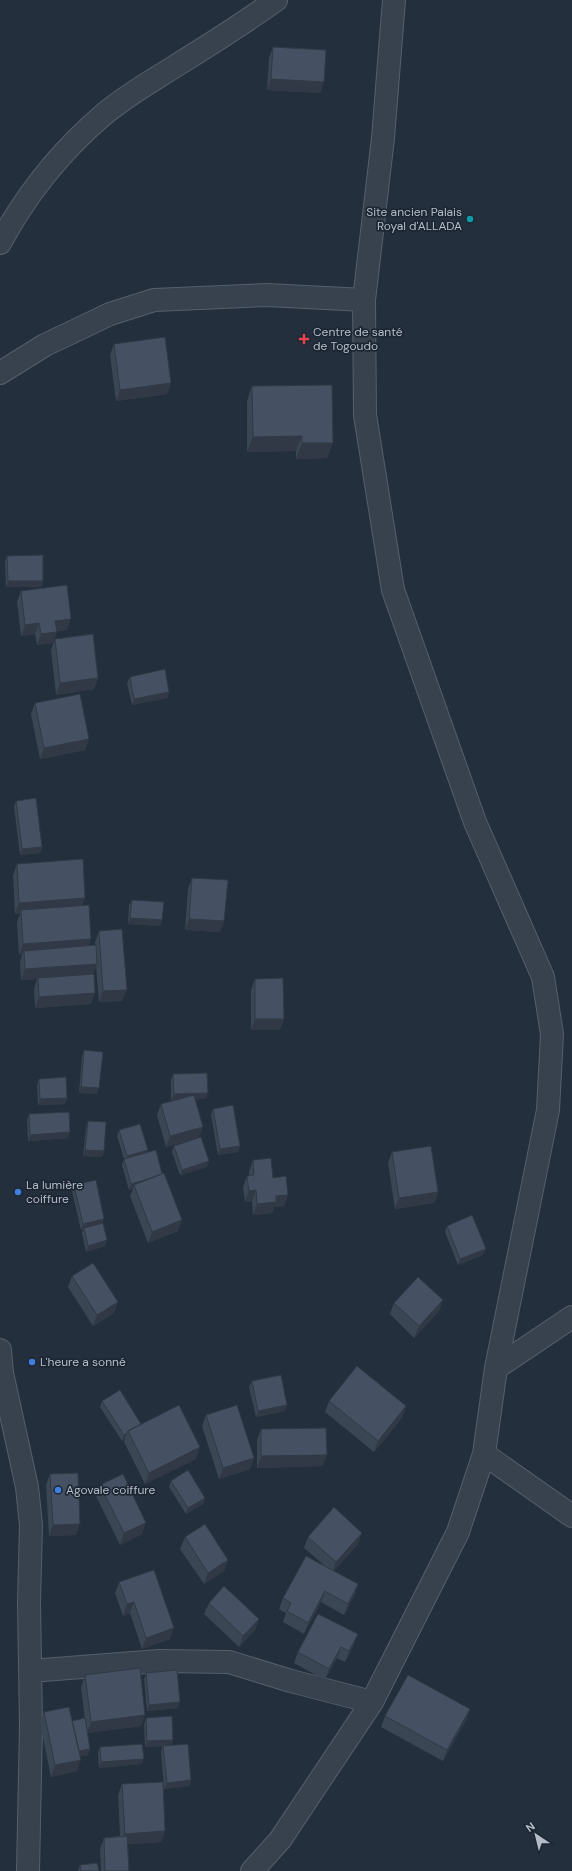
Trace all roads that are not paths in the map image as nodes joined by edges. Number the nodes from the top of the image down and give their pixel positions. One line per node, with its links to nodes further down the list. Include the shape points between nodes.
1 (276, 0): 3 (street, via 234,30 132,93 103,115 78,138 32,191)
2 (394, 0): 4 (street, via 383,138)
3 (0, 243)
4 (364, 300): 5 (street, via 267,295 154,300 102,317 45,345); 8 (street, via 365,416 393,590 475,822 543,977 552,1034 548,1110)
5 (0, 373)
6 (572, 1317): 8 (street)
7 (0, 1350): 11 (street, via 2,1372 27,1487 31,1525)
8 (496, 1368): 9 (street)
9 (484, 1454): 10 (street); 12 (street, via 458,1532)
10 (572, 1516)
11 (30, 1671): 12 (street, via 159,1660 230,1662); 13 (street)
12 (372, 1702): 14 (street, via 280,1840)
13 (28, 1871)
14 (252, 1871)

